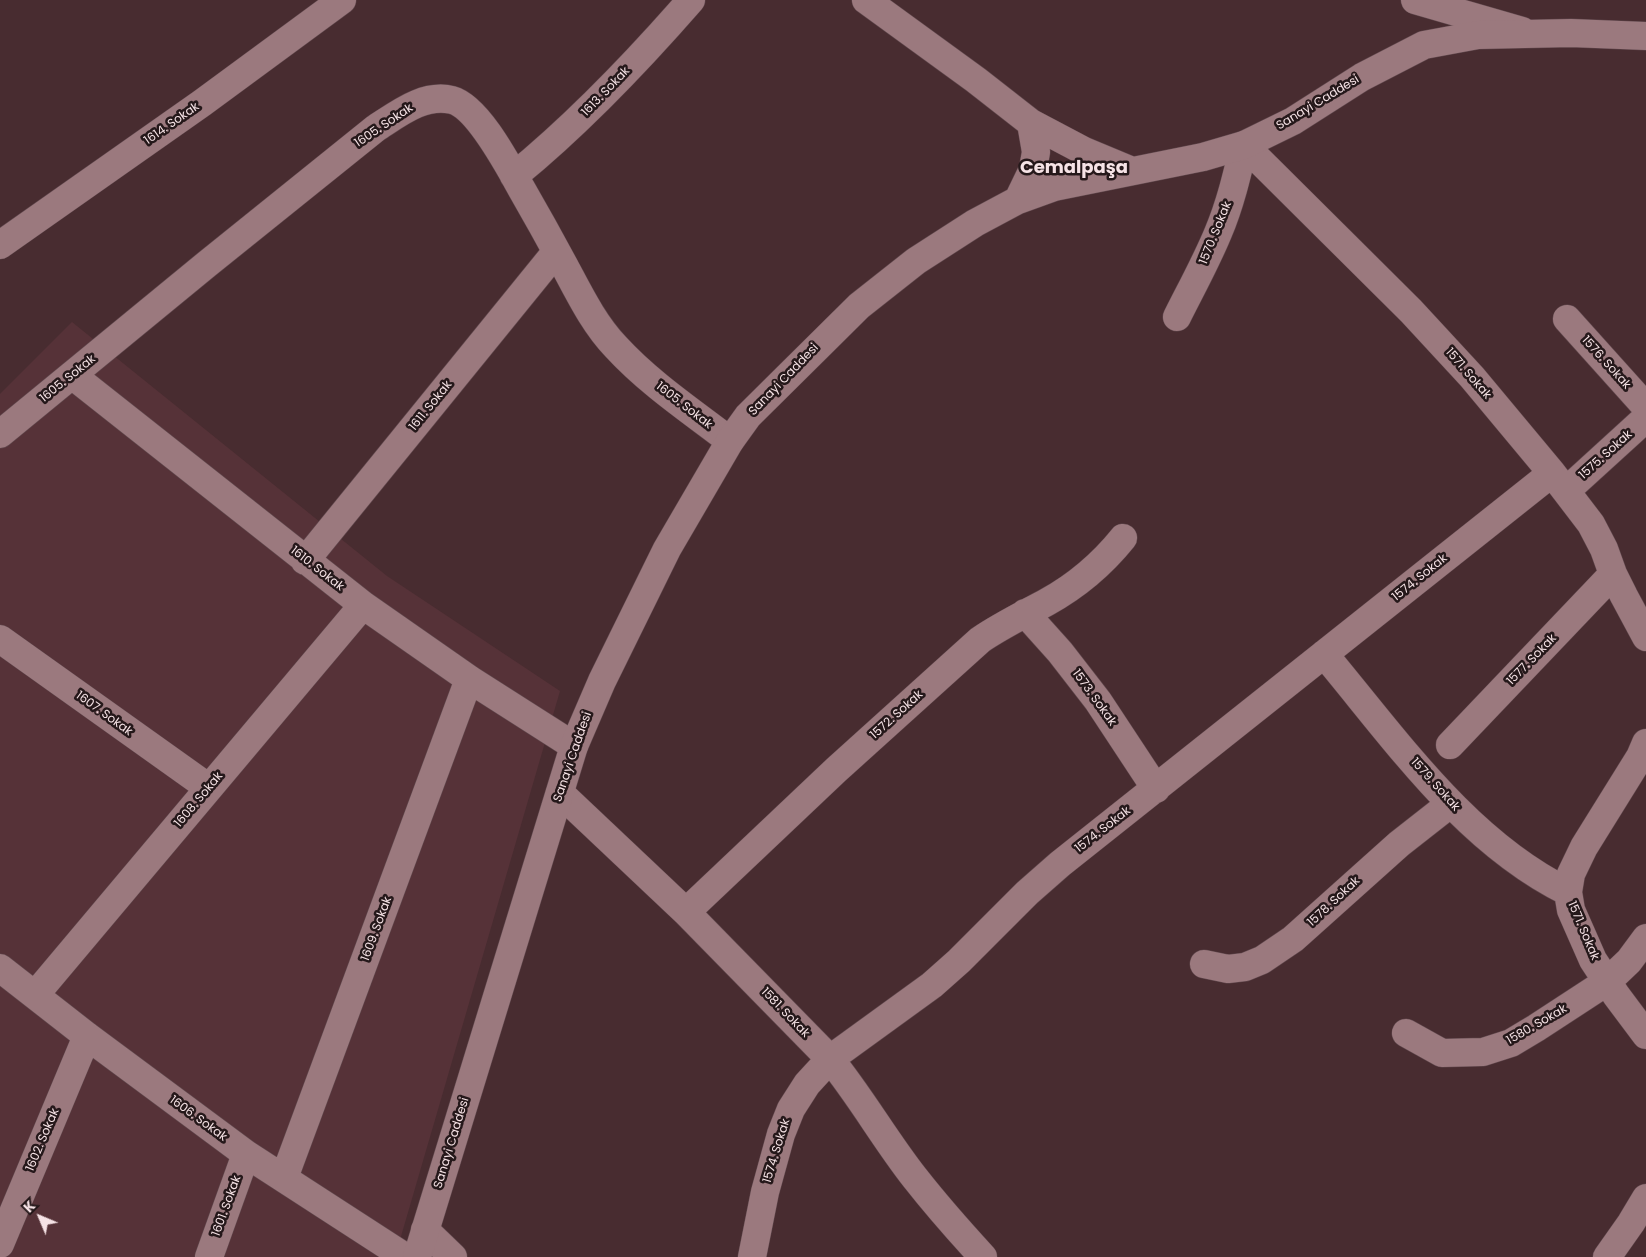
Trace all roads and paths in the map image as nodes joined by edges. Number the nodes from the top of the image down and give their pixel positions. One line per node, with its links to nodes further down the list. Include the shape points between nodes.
1 (690, 0): 10 (street, 1613. Sokak, via 580,118)
2 (866, 0): 7 (street)
3 (1415, 0): 5 (street)
4 (332, 3): 12 (street, 1614. Sokak, via 202,103)
5 (1529, 33): 6 (street, Sanayi Caddesi); 8 (street, Sanayi Caddesi, via 1478,35 1424,45 1362,77 1293,121)
6 (1646, 36)
7 (1031, 123): 9 (street, via 1084,151); 11 (street, via 1036,152 1033,169)
8 (1244, 145): 9 (street, Sanayi Caddesi); 14 (street, 1570. Sokak, via 1218,232); 21 (street, 1571. Sokak, via 1411,311 1472,377)
9 (1132, 171): 11 (street, Sanayi Caddesi, via 1054,187)
10 (514, 176): 13 (street, 1605. Sokak); 16 (street, 1605. Sokak, via 480,121 465,107 453,100 422,102 399,113 356,144)
11 (1018, 200): 20 (street, Sanayi Caddesi, via 916,261 859,306 748,416)
12 (0, 245)
13 (556, 252): 20 (street, 1605. Sokak, via 593,317 615,347 662,390); 23 (street, 1611. Sokak)
14 (1177, 317)
15 (1567, 319): 17 (street, 1576. Sokak)
16 (72, 375): 19 (street, 1605. Sokak); 23 (street, 1610. Sokak)
17 (1646, 407)
18 (1646, 418): 21 (street, 1575. Sokak)
19 (0, 434)
20 (730, 441): 33 (street, Sanayi Caddesi, via 667,549)
21 (1559, 482): 24 (street, 1571. Sokak, via 1590,524); 29 (street, 1574. Sokak)
22 (1124, 538): 26 (street, 1572. Sokak, via 1092,571 1066,591)
23 (305, 561): 25 (street, 1610. Sokak)
24 (1613, 574): 27 (street, 1571. Sokak); 32 (street, 1577. Sokak)
25 (364, 605): 30 (street, 1610. Sokak); 34 (street, 1608. Sokak)
26 (1025, 613): 35 (street, 1573. Sokak, via 1098,701); 39 (street, 1572. Sokak, via 980,640)
27 (1646, 637)
28 (0, 639): 34 (street, 1607. Sokak)
29 (1324, 654): 35 (street, 1574. Sokak); 37 (street, 1579. Sokak)
30 (469, 679): 33 (street, 1610. Sokak); 50 (street, 1609. Sokak)
31 (1646, 744): 38 (street, 1571. Sokak, via 1584,847 1571,874)
32 (1450, 745)
33 (574, 746): 36 (street, Sanayi Caddesi)
34 (209, 788): 44 (street, 1608. Sokak)
35 (1156, 789): 48 (street, 1574. Sokak, via 1060,864 932,984)
36 (560, 794): 39 (street, 1581. Sokak); 52 (street, Sanayi Caddesi)
37 (1450, 804): 38 (street, 1579. Sokak, via 1526,869); 41 (street, 1578. Sokak, via 1399,844 1293,939 1262,960 1245,968)
38 (1568, 892): 43 (street, 1571. Sokak, via 1571,910 1593,960)
39 (686, 912): 48 (street, 1581. Sokak)
40 (1646, 938): 43 (street)
41 (1204, 964)
42 (0, 968): 44 (street, 1606. Sokak)
43 (1608, 982): 45 (street, 1580. Sokak, via 1520,1038 1483,1052 1442,1053); 46 (street, 1571. Sokak)
44 (35, 995): 47 (street, 1606. Sokak)
45 (1406, 1033)
46 (1646, 1034)
47 (87, 1036): 49 (street, 1606. Sokak); 53 (street, 1602. Sokak)
48 (830, 1059): 58 (street, 1574. Sokak, via 807,1084 791,1109 781,1134 764,1192); 59 (street, 1581. Sokak, via 915,1178)
49 (246, 1154): 50 (street, 1606. Sokak); 54 (street, 1601. Sokak)
50 (284, 1178): 55 (street, 1606. Sokak)
51 (1646, 1198): 60 (street)
52 (425, 1230): 56 (street, Sanayi Caddesi); 57 (street)
53 (0, 1244)
54 (208, 1257)
55 (405, 1257)
56 (417, 1257)
57 (454, 1257)
58 (752, 1257)
59 (983, 1257)
60 (1608, 1257)

